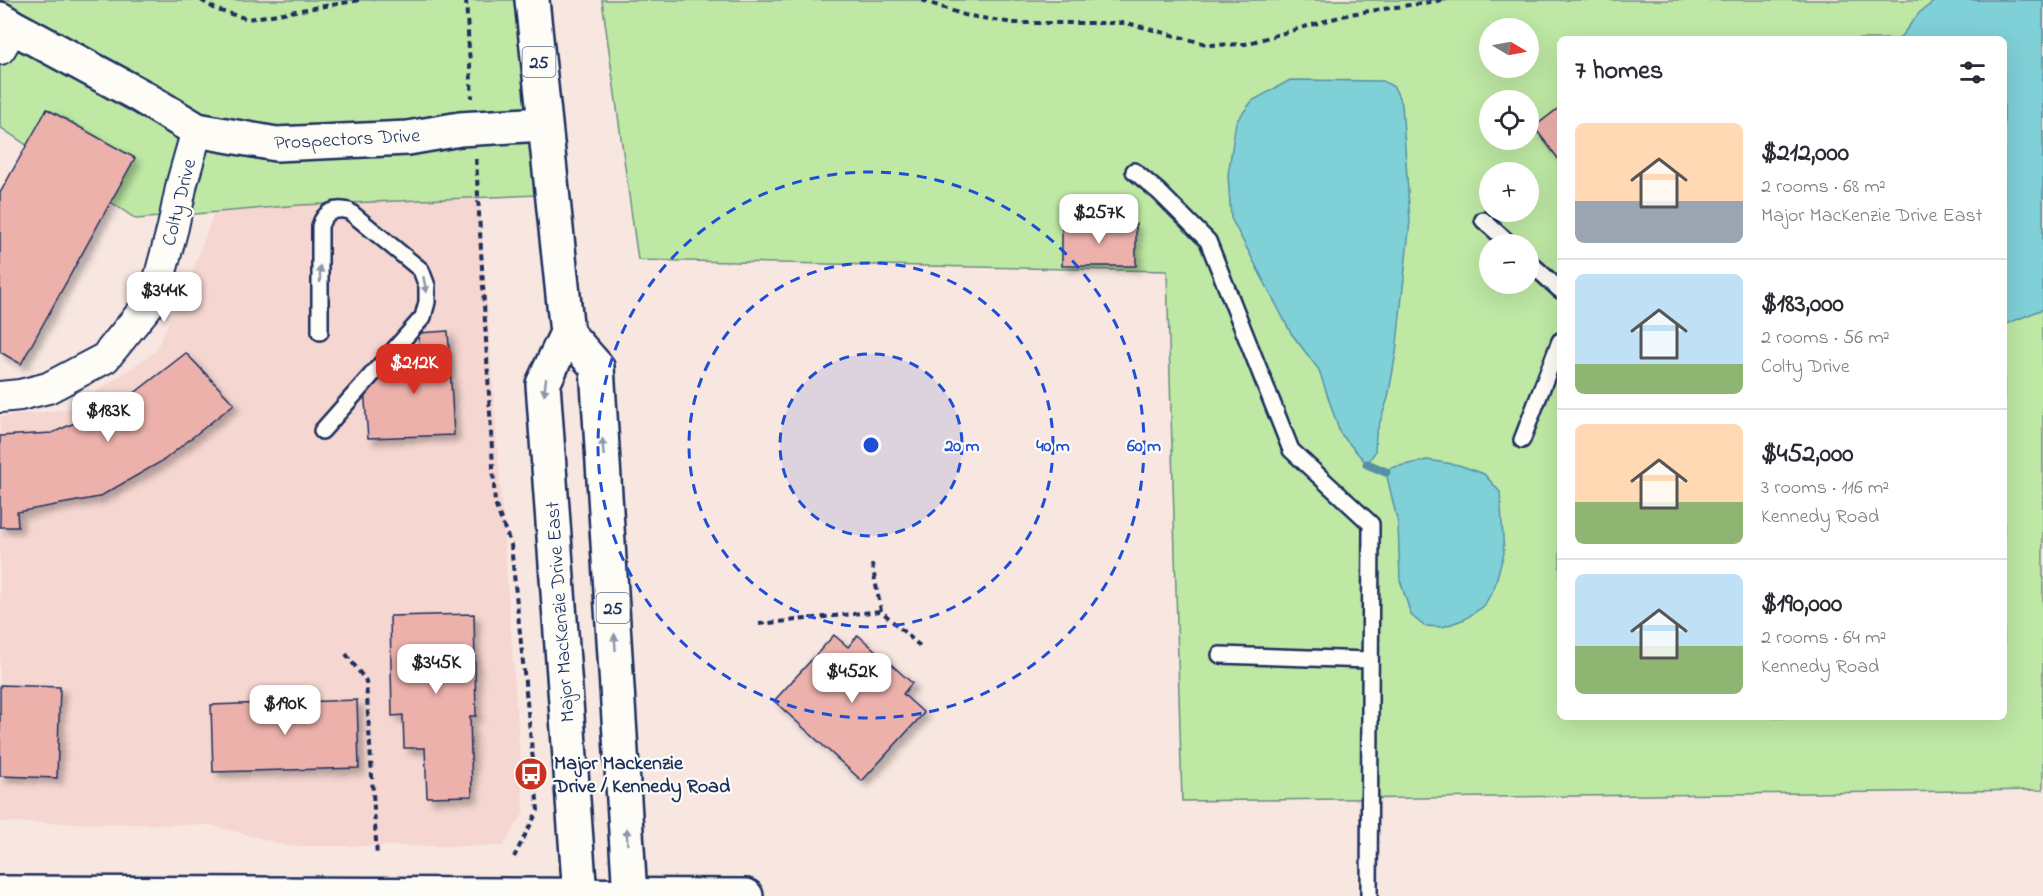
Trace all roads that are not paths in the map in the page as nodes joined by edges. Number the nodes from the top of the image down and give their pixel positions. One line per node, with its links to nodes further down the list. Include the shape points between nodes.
1 (532, 0): 3 (main road, 25)
2 (4, 32): 4 (main road, Prospectors Drive, via 139,95)
3 (544, 124): 4 (main road, Prospectors Drive, via 474,128 408,138 276,144); 11 (main road, 25)
4 (196, 130): 13 (street, Colty Drive, via 154,298 105,358 48,388)
5 (1134, 171): 17 (lane, via 1208,241 1291,450 1371,524)
6 (1485, 222): 7 (lane)
7 (1499, 234)
8 (1539, 271): 9 (lane)
9 (1557, 287)
10 (320, 332): 14 (lane, one-way to 14, via 320,226 325,214 343,209 421,270 427,285 427,302 423,317)
11 (567, 333): 19 (main road, Major MacKenzie Drive East, one-way to 19, via 543,384); 20 (main road, 25, one-way to 11, via 597,367)
12 (1557, 349): 15 (lane)
13 (0, 397)
14 (322, 431)
15 (1522, 440)
16 (1220, 655): 17 (lane)
17 (1370, 660): 22 (lane)
18 (0, 893): 19 (main road)
19 (580, 895): 20 (main road)
20 (630, 895): 21 (main road)
21 (746, 896)
22 (1369, 896)

